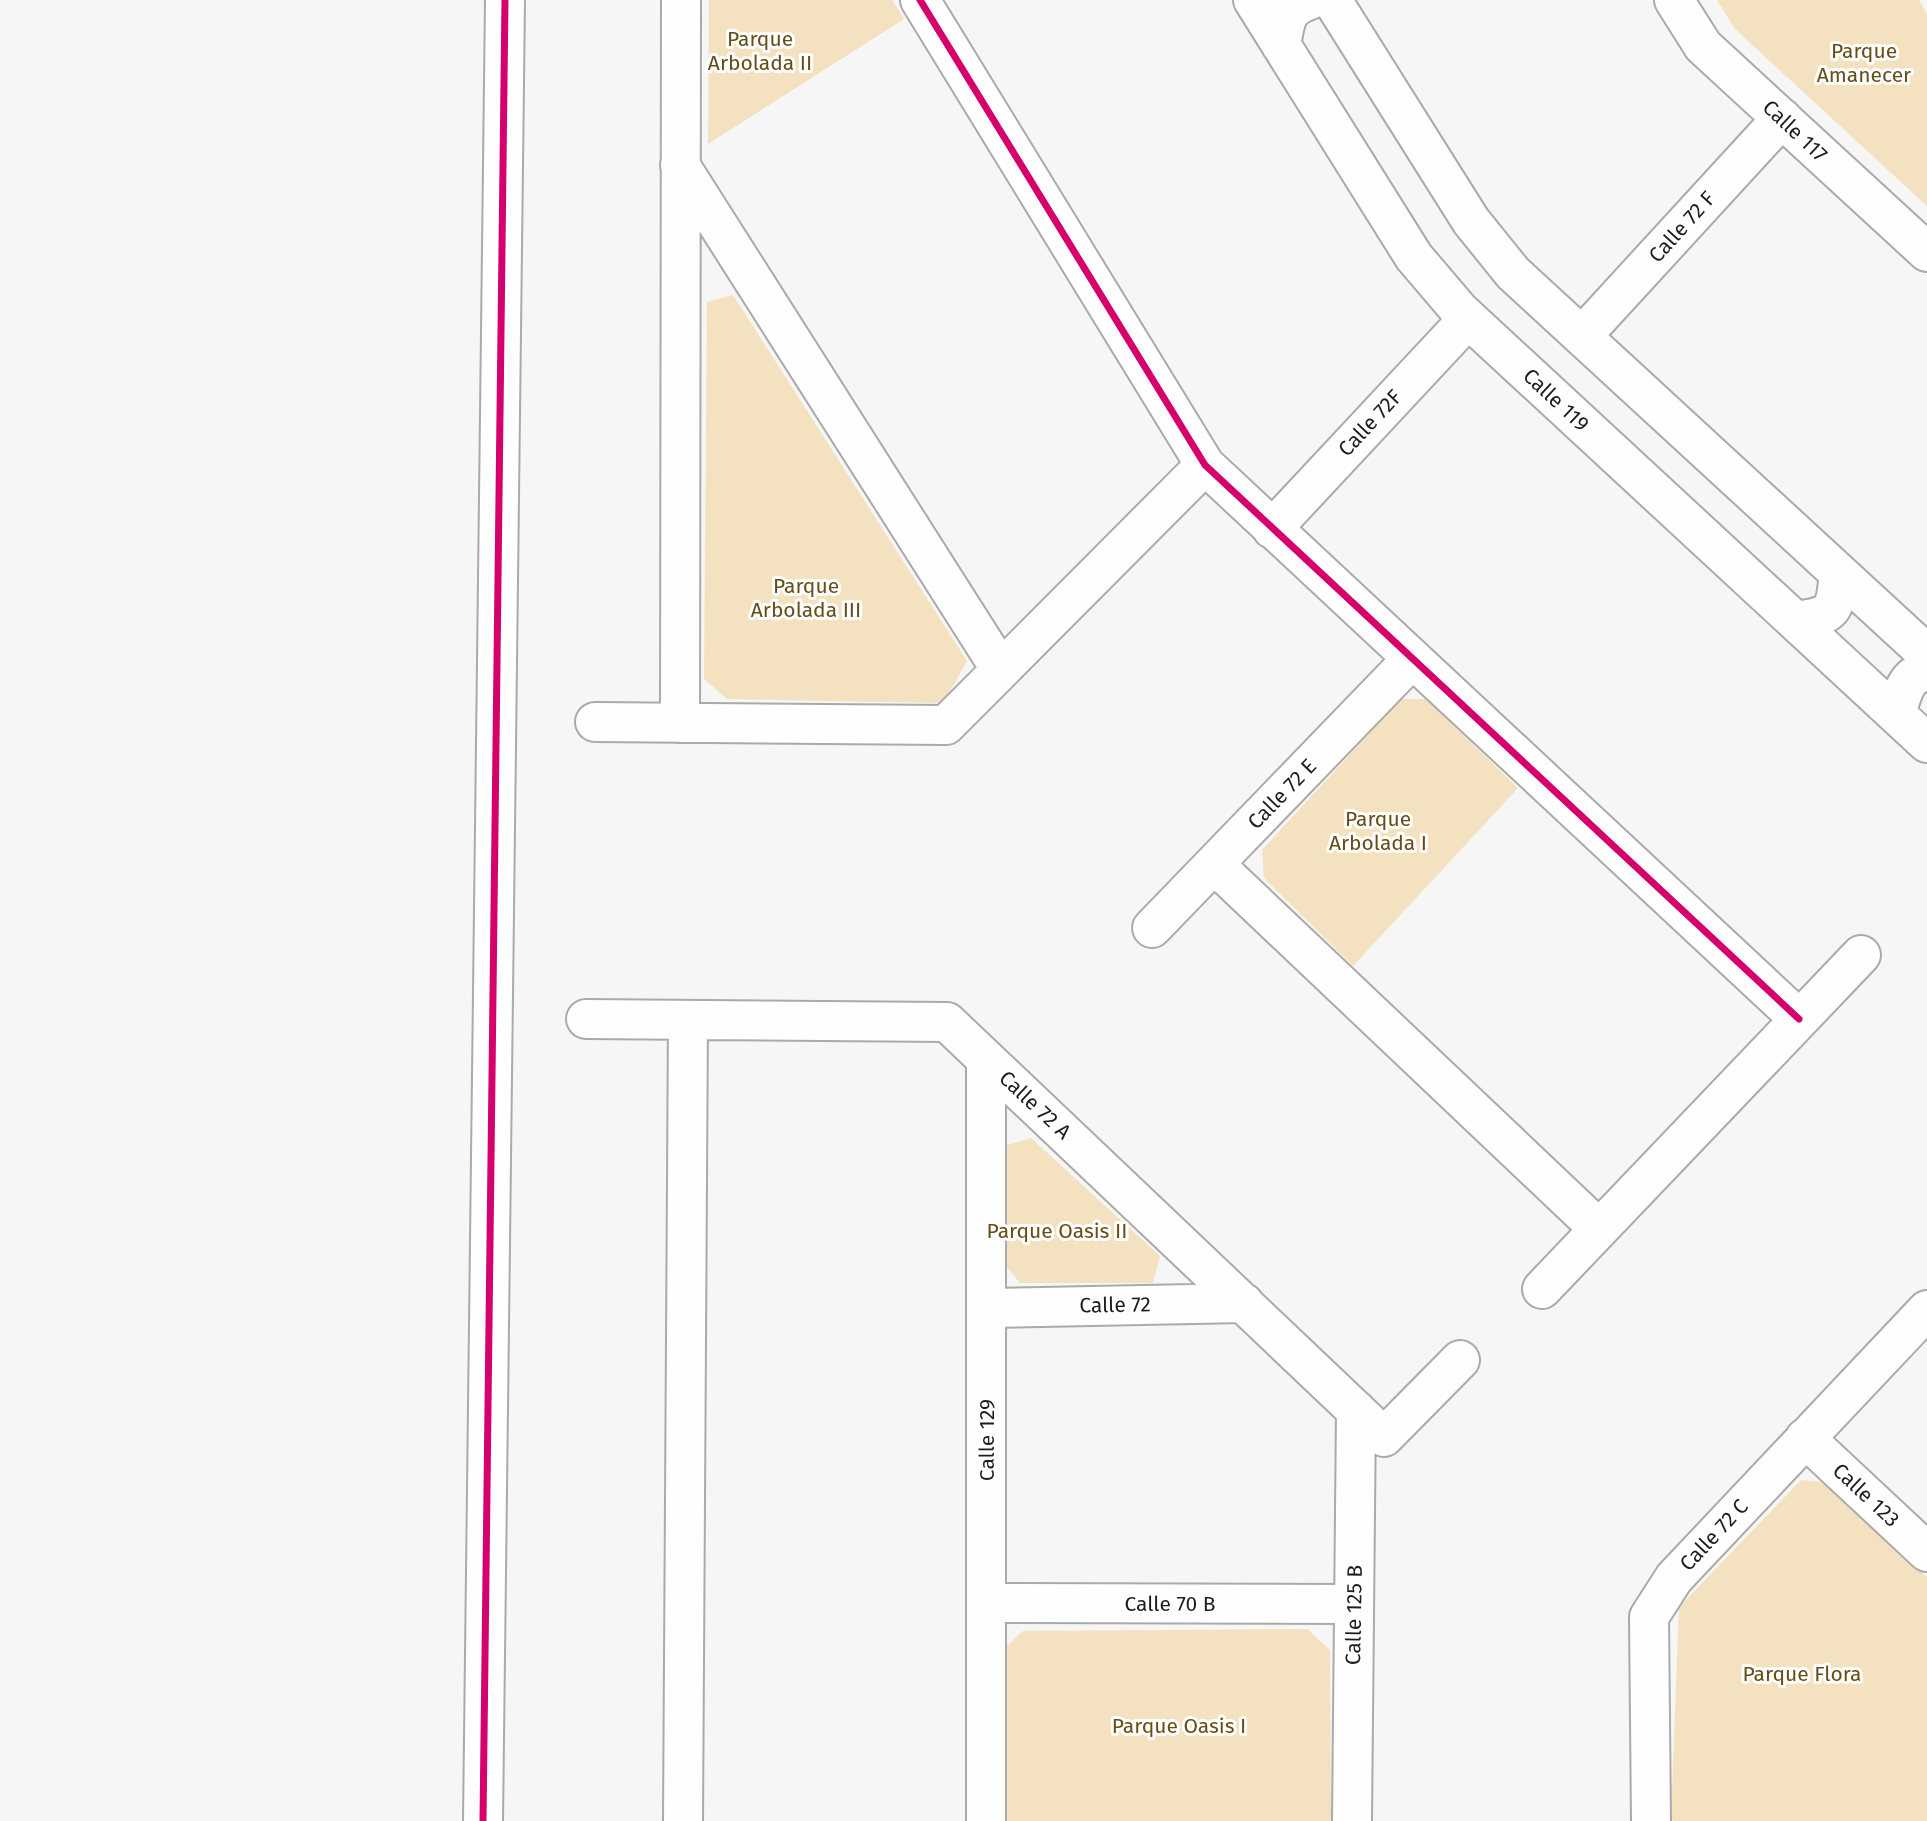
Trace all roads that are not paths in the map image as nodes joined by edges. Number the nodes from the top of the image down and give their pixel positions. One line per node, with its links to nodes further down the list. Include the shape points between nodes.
1 (505, 0): 43 (street)
2 (681, 0): 9 (street)
3 (920, 0): 13 (street)
4 (1253, 0): 7 (street, Calle 119)
5 (1674, 0): 8 (street, Calle 117, via 1703,46)
6 (1324, 2): 7 (street, via 1297,4 1287,16); 12 (street, via 1471,221 1513,273)
7 (1281, 45): 11 (street, Calle 119, via 1414,257)
8 (1782, 118): 10 (street, Calle 117); 12 (street, Calle 72 F)
9 (680, 165): 19 (street); 23 (street)
10 (1927, 252)
11 (1468, 319): 14 (street, Calle 72F); 16 (street, Calle 119)
12 (1582, 336): 15 (street)
13 (1205, 465): 14 (street); 19 (street)
14 (1272, 529): 18 (street)
15 (1839, 573): 16 (street, via 1831,611); 17 (street)
16 (1796, 621): 21 (street, Calle 119)
17 (1927, 654)
18 (1412, 659): 25 (street, Calle 72 E); 29 (street)
19 (1001, 670): 23 (street, via 946,725)
20 (1927, 672): 21 (street, via 1919,672 1904,687)
21 (1896, 714): 24 (street, Calle 119)
22 (595, 722): 23 (street)
23 (680, 723)
24 (1927, 743)
25 (1214, 864): 26 (street, Calle 72 E); 32 (street)
26 (1152, 928)
27 (1861, 955): 29 (street)
28 (586, 1019): 30 (street, Calle 72 A)
29 (1799, 1019): 32 (street)
30 (688, 1020): 31 (street, Calle 72 A, via 947,1022); 44 (street)
31 (986, 1059): 34 (street, Calle 72 A); 35 (street, Calle 129)
32 (1599, 1229): 33 (street)
33 (1542, 1289)
34 (1244, 1303): 35 (street, Calle 72); 38 (street, Calle 72 A)
35 (986, 1308): 41 (street, Calle 129)
36 (1927, 1310): 39 (street, Calle 72 C)
37 (1460, 1360): 38 (street, Calle 72 A, via 1384,1437)
38 (1356, 1410): 42 (street, Calle 125 B)
39 (1805, 1438): 40 (street, Calle 123); 47 (street, Calle 72 C, via 1674,1578 1649,1617)
40 (1927, 1552)
41 (987, 1603): 42 (street, Calle 70 B); 45 (street, Calle 129)
42 (1354, 1604): 46 (street, Calle 125 B)
43 (483, 1821)
44 (683, 1821)
45 (986, 1821)
46 (1352, 1821)
47 (1651, 1821)

